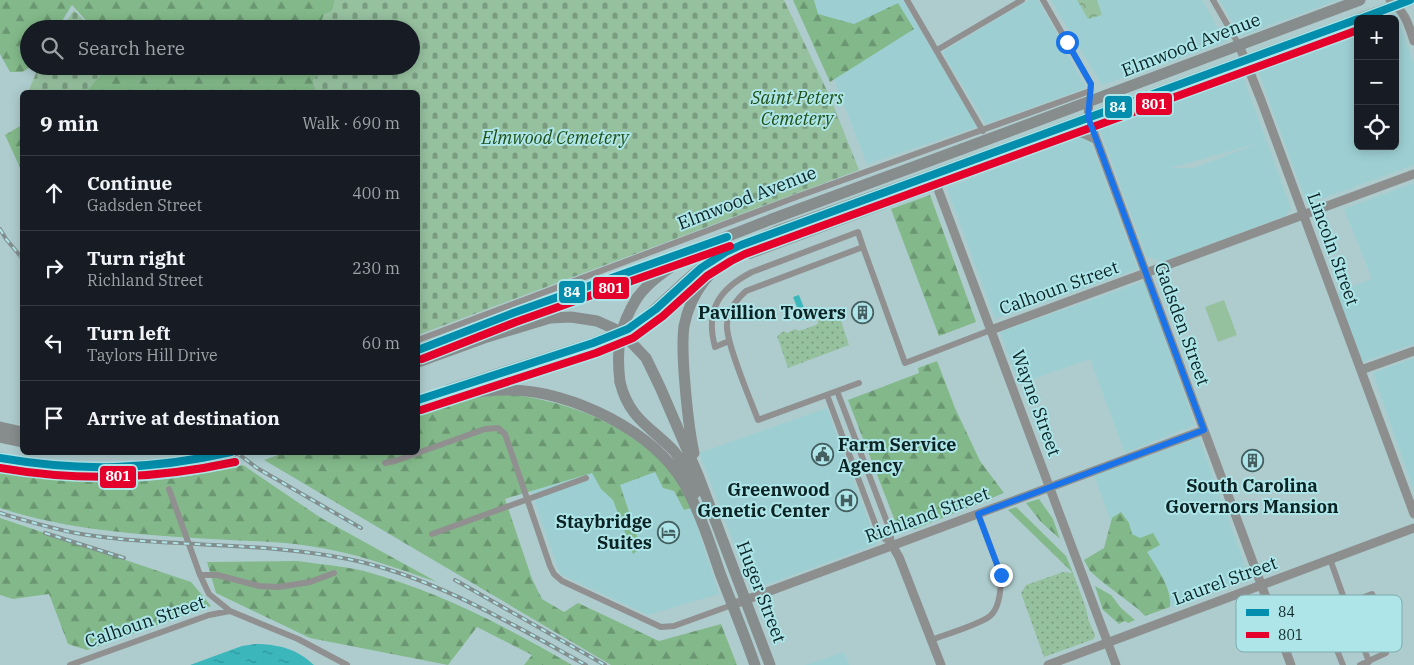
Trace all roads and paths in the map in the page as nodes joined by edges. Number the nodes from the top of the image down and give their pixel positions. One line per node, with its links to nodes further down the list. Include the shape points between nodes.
1 (908, 0): 12 (street)
2 (1022, 0): 12 (street)
3 (1043, 0): 14 (street, Gadsden Street, via 1091,84)
4 (1213, 0): 11 (street, Lincoln Street)
5 (1360, 0): 11 (highway, Elmwood Avenue)
6 (1410, 0): 7 (highway, Elmwood Avenue)
7 (1393, 3): 8 (highway, Elmwood Avenue); 10 (street, via 1405,16)
8 (1367, 15)
9 (1354, 20): 13 (highway, Elmwood Avenue)
10 (1414, 41)
11 (1239, 46): 13 (street, Lincoln Street); 14 (highway, Elmwood Avenue)
12 (937, 50): 16 (street)
13 (1246, 60): 15 (highway, Elmwood Avenue); 20 (street, Lincoln Street)
14 (1090, 96): 15 (street, Gadsden Street); 16 (street, Elmwood Avenue); 21 (highway, bridge, via 962,149)
15 (1088, 117): 17 (street, Gadsden Street); 22 (highway, Elmwood Avenue, bridge)
16 (983, 131): 27 (street, Elmwood Avenue, via 800,196)
17 (1098, 142): 19 (street, via 1077,134); 25 (street, Gadsden Street)
18 (1414, 174): 20 (street, Calhoun Street)
19 (936, 183): 24 (street); 26 (street, Wayne Street)
20 (1303, 215): 25 (street, Calhoun Street); 32 (street, Lincoln Street)
21 (730, 236): 29 (highway); 53 (highway, bridge, via 674,264 649,283 627,313 618,350 623,392 637,416 674,452 685,468)
22 (756, 240): 36 (highway, bridge, via 726,252 701,268 656,309 628,329); 48 (highway, via 726,259 705,280 684,326 685,387)
23 (863, 248): 26 (street, Calhoun Street, via 905,363); 28 (street, via 746,291 736,300 728,318); 28 (street, via 858,232 737,279 716,303 711,316 714,347)
24 (750, 256)
25 (1146, 273): 26 (street, Calhoun Street); 39 (street, Gadsden Street)
26 (991, 330): 50 (street, Wayne Street)
27 (420, 339)
28 (729, 341): 35 (street, via 758,420)
29 (420, 349)
30 (1414, 351): 32 (street)
31 (420, 361): 48 (highway, via 550,318 579,318 605,324 628,338 646,358)
32 (1360, 370): 55 (street, Lincoln Street)
33 (860, 383): 34 (street)
34 (836, 391): 35 (street); 58 (street, via 890,530)
35 (826, 395): 58 (street, via 879,534)
36 (420, 401)
37 (420, 402): 53 (highway, via 478,391 514,390 549,396 586,408 623,425 658,453 684,484)
38 (0, 427): 40 (highway)
39 (1204, 430): 50 (street, Richland Street); 62 (street, Gadsden Street)
40 (20, 432)
41 (0, 437): 42 (highway)
42 (20, 442)
43 (420, 453): 52 (street, via 492,427 498,428 505,434)
44 (219, 455): 46 (highway, via 131,468 87,469)
45 (414, 455): 47 (street)
46 (0, 458)
47 (385, 463)
48 (698, 475): 65 (highway, Huger Street)
49 (586, 478): 52 (street)
50 (1050, 487): 54 (street, Richland Street); 69 (street, Wayne Street)
51 (169, 488): 61 (street)
52 (526, 499): 57 (street); 66 (street, Richland Street, via 554,574 562,581 661,627 674,626)
53 (699, 514): 66 (highway, Huger Street)
54 (978, 514): 58 (street, Richland Street); 68 (street, via 1001,575 996,607 990,616)
55 (1414, 514)
56 (1414, 528): 59 (street, Laurel Street)
57 (432, 534)
58 (892, 545): 65 (street, Richland Street); 68 (street)
59 (1330, 559): 62 (street, Laurel Street); 64 (street)
60 (334, 573): 61 (street, Calhoun Street, via 310,582 278,587 259,586 217,575)
61 (200, 575): 67 (street, via 209,594)
62 (1261, 585): 63 (street, Gadsden Street); 69 (street, Laurel Street)
63 (1265, 595)
64 (1343, 595)
65 (746, 600): 66 (street, Richland Street); 78 (highway, Huger Street)
66 (732, 605): 77 (highway, Huger Street)
67 (230, 610): 75 (street, Calhoun Street); 76 (street, via 298,639)
68 (931, 640): 79 (street)
69 (1108, 643): 80 (street, Laurel Street); 81 (street, Wayne Street)
70 (1286, 652): 82 (street, Gadsden Street)
71 (1338, 652): 83 (street)
72 (1365, 652): 74 (street)
73 (1386, 652): 74 (street)
74 (1369, 662): 84 (street)
75 (70, 665)
76 (347, 665)
77 (755, 665)
78 (770, 665)
79 (941, 665)
80 (1048, 665)
81 (1116, 665)
82 (1291, 665)
83 (1343, 665)
84 (1360, 665)

